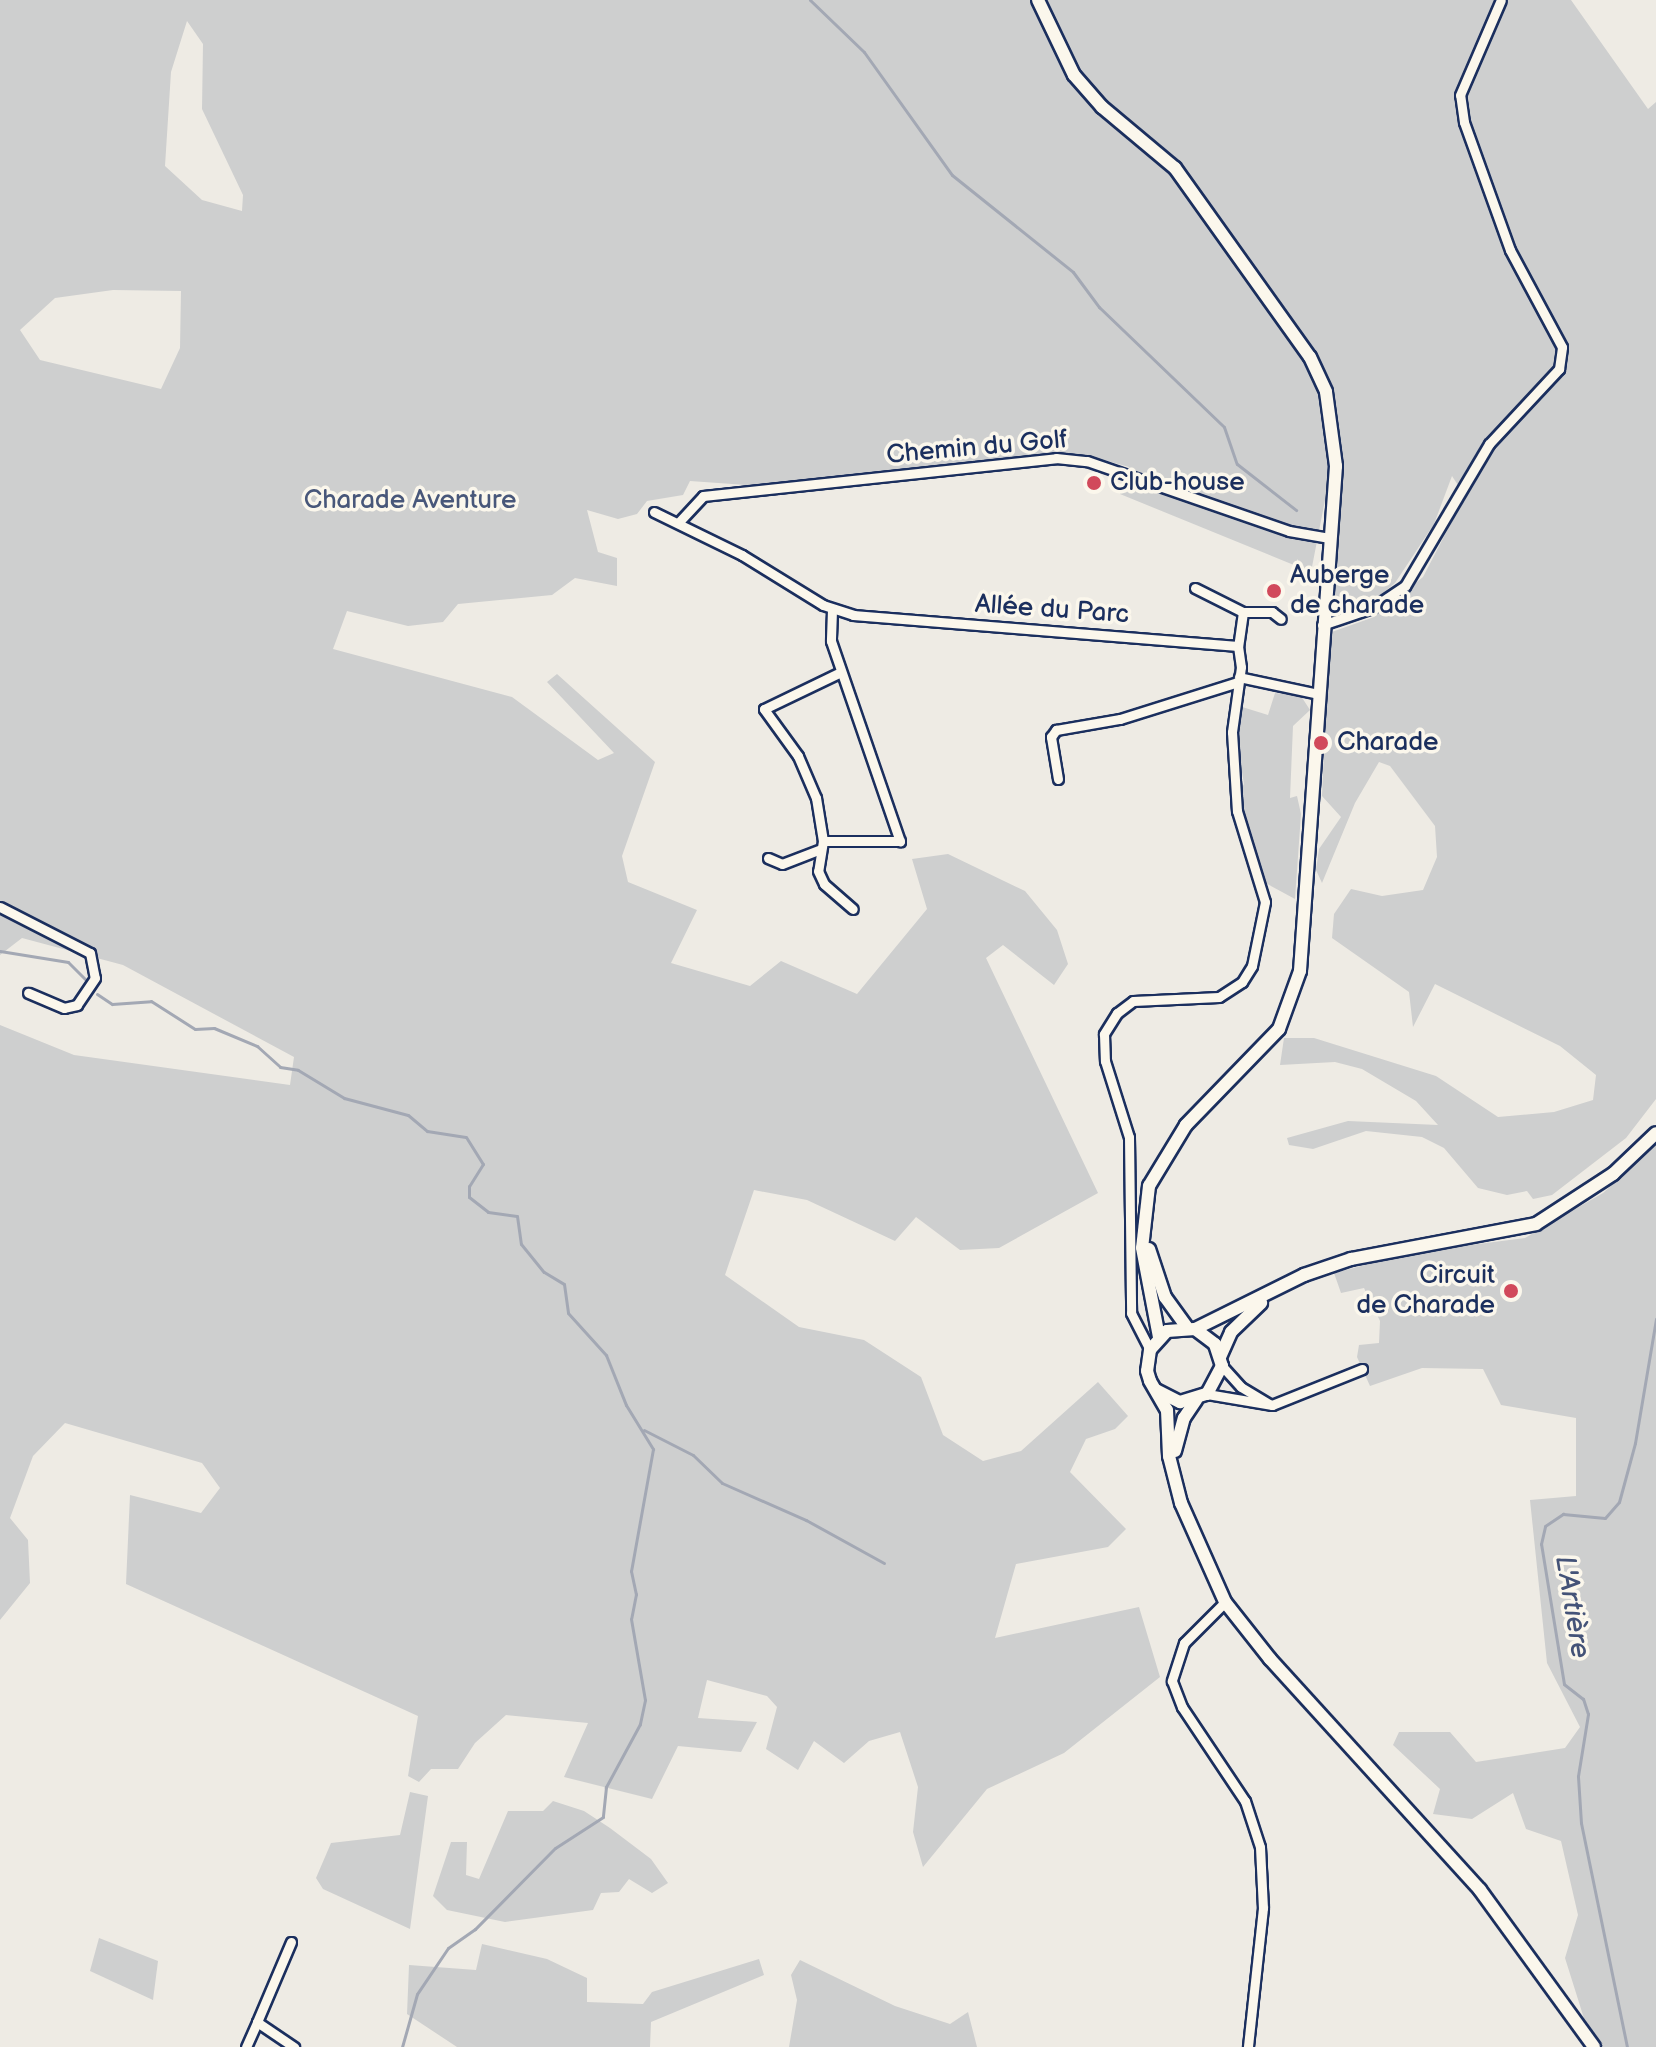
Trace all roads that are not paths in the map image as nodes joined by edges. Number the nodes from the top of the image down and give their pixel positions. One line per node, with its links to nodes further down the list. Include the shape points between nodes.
1 (1038, 0): 5 (street, via 1074,75 1102,107 1182,177 1310,357 1326,392 1335,454)
2 (1501, 0): 10 (street, via 1460,95 1464,122 1510,250 1562,347 1559,369 1489,444 1405,586 1372,608)
3 (654, 512): 4 (street)
4 (678, 523): 5 (street, Chemin du Golf, via 703,496 1056,458 1087,461 1289,531); 7 (street)
5 (1329, 538): 10 (street)
6 (1195, 588): 8 (street)
7 (832, 610): 11 (street, Allée du Parc, via 925,623); 12 (street, via 831,641)
8 (1243, 612): 9 (street, via 1272,612); 11 (street)
9 (1281, 619)
10 (1322, 625): 14 (street)
11 (1238, 646): 13 (street)
12 (841, 672): 16 (street, via 764,709 798,756 816,798); 16 (street, via 900,841)
13 (1239, 680): 14 (street); 15 (street, via 1120,719 1056,730 1051,737); 26 (street, via 1232,732 1237,811 1265,902 1252,966 1242,982 1219,997 1133,1001 1117,1013 1104,1034 1105,1061 1129,1137 1132,1318)
14 (1318, 694): 22 (street, via 1301,956 1289,1012 1251,1061 1172,1143 1149,1186)
15 (1058, 779)
16 (821, 846): 17 (street, via 804,860 782,864); 19 (street, via 824,884)
17 (768, 858)
18 (0, 907): 20 (street, via 90,953 95,978 77,1005 47,1003)
19 (853, 909)
20 (28, 993)
21 (1656, 1133): 23 (street, via 1583,1196 1527,1228 1375,1252)
22 (1143, 1234): 24 (street, via 1165,1297); 25 (street)
23 (1286, 1284): 24 (street); 27 (street, via 1244,1318)
24 (1191, 1328): 25 (street); 27 (street, via 1215,1344)
25 (1159, 1337): 26 (street)
26 (1150, 1350): 29 (street, via 1147,1371)
27 (1221, 1362): 30 (street); 31 (street, via 1241,1387)
28 (1362, 1369): 31 (street)
29 (1156, 1390): 30 (street, via 1175,1401); 32 (street, via 1167,1410)
30 (1202, 1397): 31 (street); 32 (street, via 1177,1440)
31 (1272, 1405)
32 (1173, 1474): 33 (street)
33 (1225, 1602): 38 (street, via 1184,1643 1172,1681 1182,1707 1245,1801 1260,1847 1263,1908); 39 (street, via 1270,1659 1480,1890)
34 (291, 1942): 35 (street)
35 (257, 2022): 36 (street); 37 (street)
36 (246, 2047)
37 (294, 2047)
38 (1248, 2047)
39 (1594, 2047)

